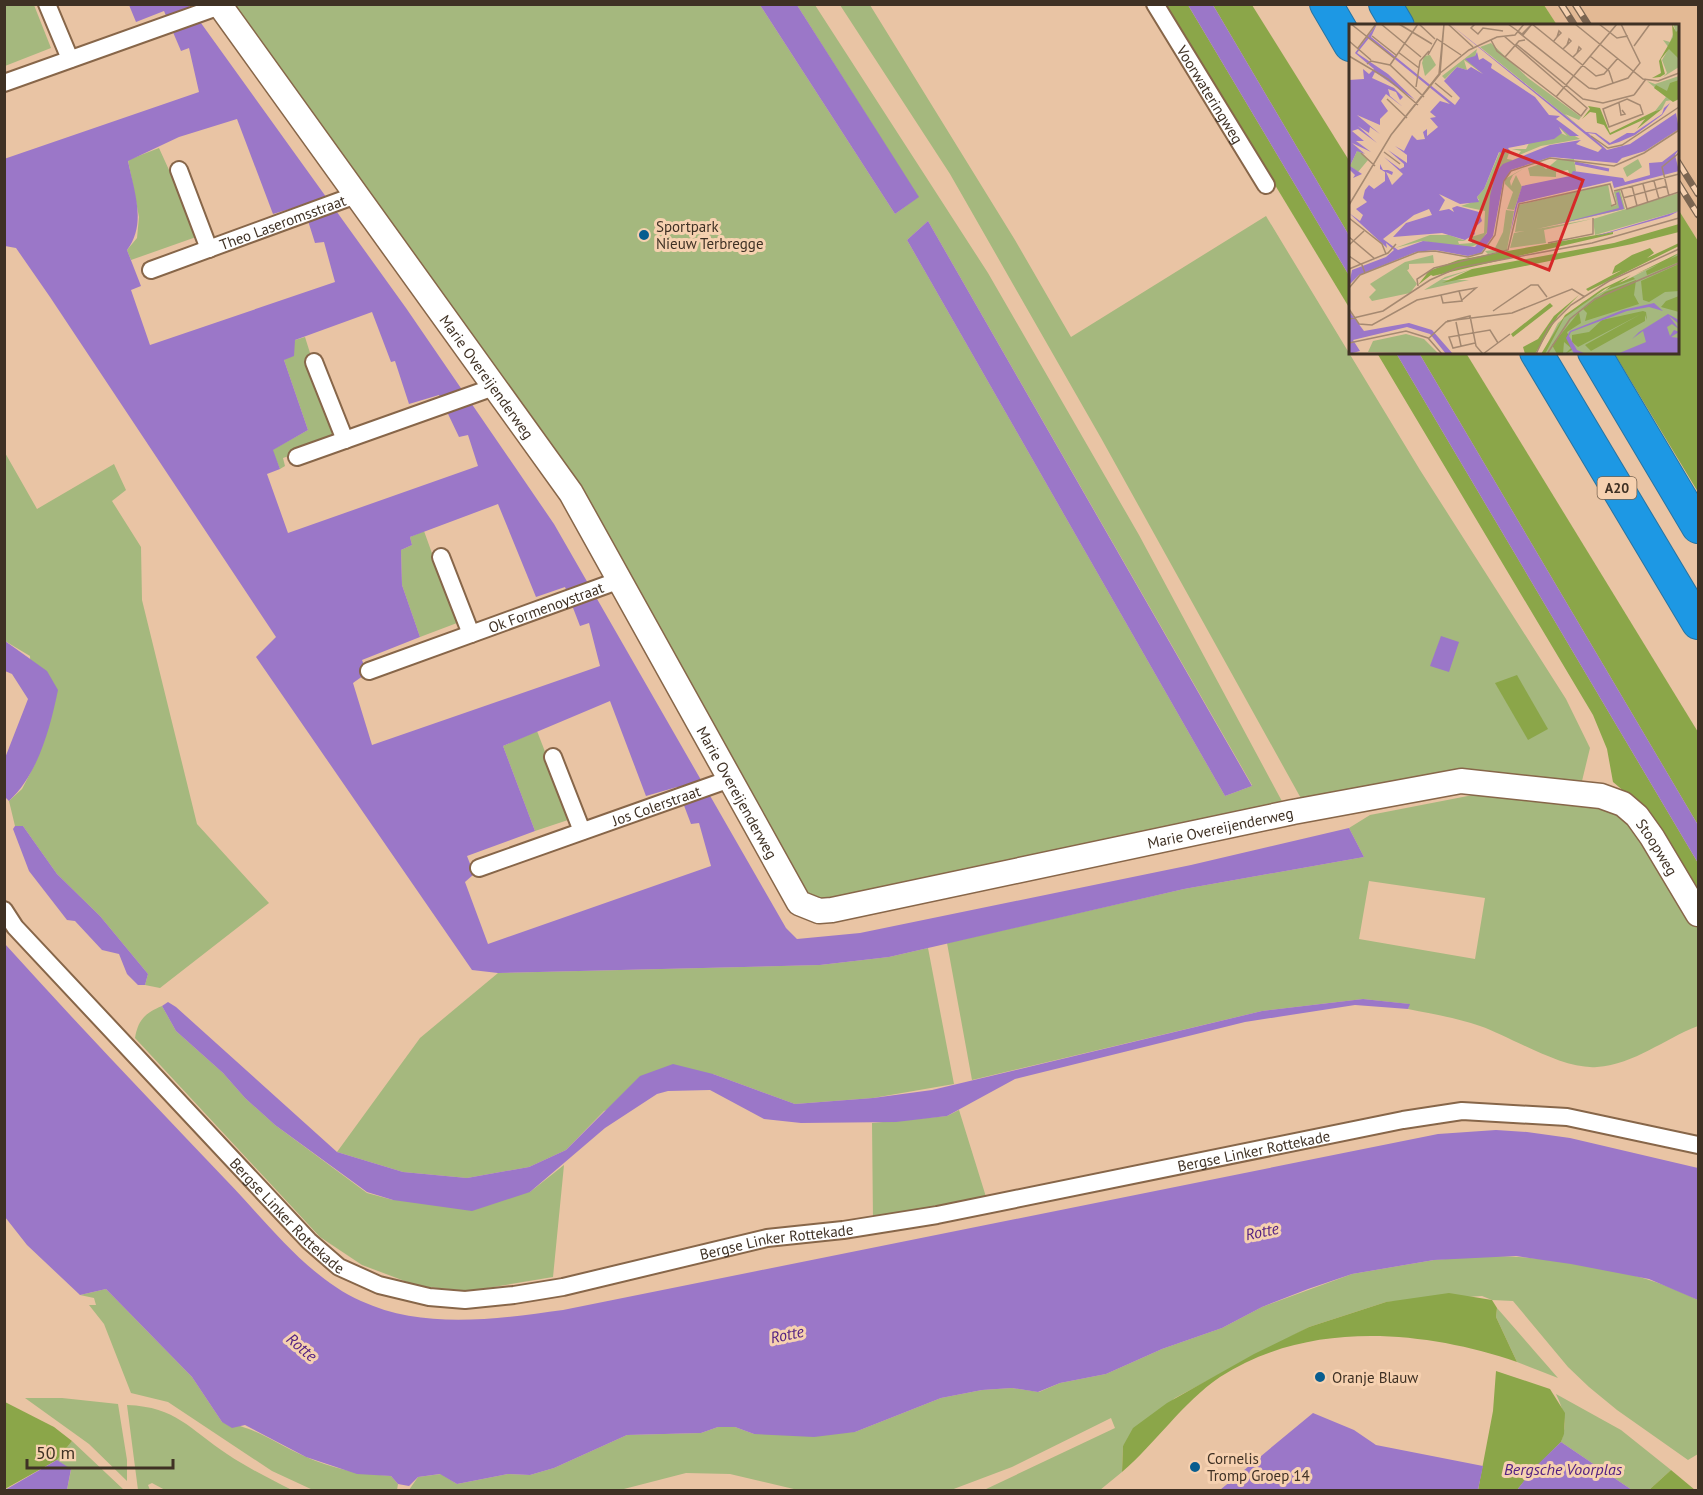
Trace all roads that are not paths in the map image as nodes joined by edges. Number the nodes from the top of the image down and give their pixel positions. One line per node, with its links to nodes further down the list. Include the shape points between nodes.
1 (47, 4): 8 (street)
2 (1155, 4): 11 (street, Voorwateringweg)
3 (1326, 4): 7 (highway)
4 (1385, 4): 6 (highway)
5 (212, 8): 8 (street); 12 (street, Marie Overeijenderweg)
6 (1397, 24)
7 (1349, 43)
8 (70, 59): 9 (street)
9 (4, 83)
10 (179, 170): 13 (street, Theo Laseromsstraat)
11 (1266, 185)
12 (346, 199): 13 (street, Theo Laseromsstraat); 18 (street, Marie Overeijenderweg)
13 (209, 249): 14 (street, Theo Laseromsstraat)
14 (151, 270)
15 (1537, 354): 24 (highway, A20)
16 (1595, 354): 21 (highway)
17 (314, 362): 19 (street)
18 (494, 387): 19 (street); 23 (street, Marie Overeijenderweg, via 571,493)
19 (345, 440): 20 (street)
20 (297, 457)
21 (1698, 527)
22 (441, 557): 25 (street, Ok Formenoystraat)
23 (610, 583): 25 (street, Ok Formenoystraat); 28 (street, Marie Overeijenderweg)
24 (1698, 624)
25 (471, 634): 26 (street, Ok Formenoystraat)
26 (369, 671)
27 (553, 757): 30 (street)
28 (720, 782): 29 (street, Marie Overeijenderweg, via 799,903 819,911 1461,781); 30 (street, Jos Colerstraat)
29 (1601, 796): 33 (street, Stoopweg, via 1623,804 1637,816)
30 (582, 831): 31 (street, Jos Colerstraat)
31 (478, 868)
32 (4, 910): 34 (street, Bergse Linker Rottekade, via 15,927 309,1241 339,1267 369,1281 429,1297 465,1300 563,1287 767,1238 936,1215 1391,1122 1462,1112 1567,1117)
33 (1698, 914)
34 (1698, 1145)

